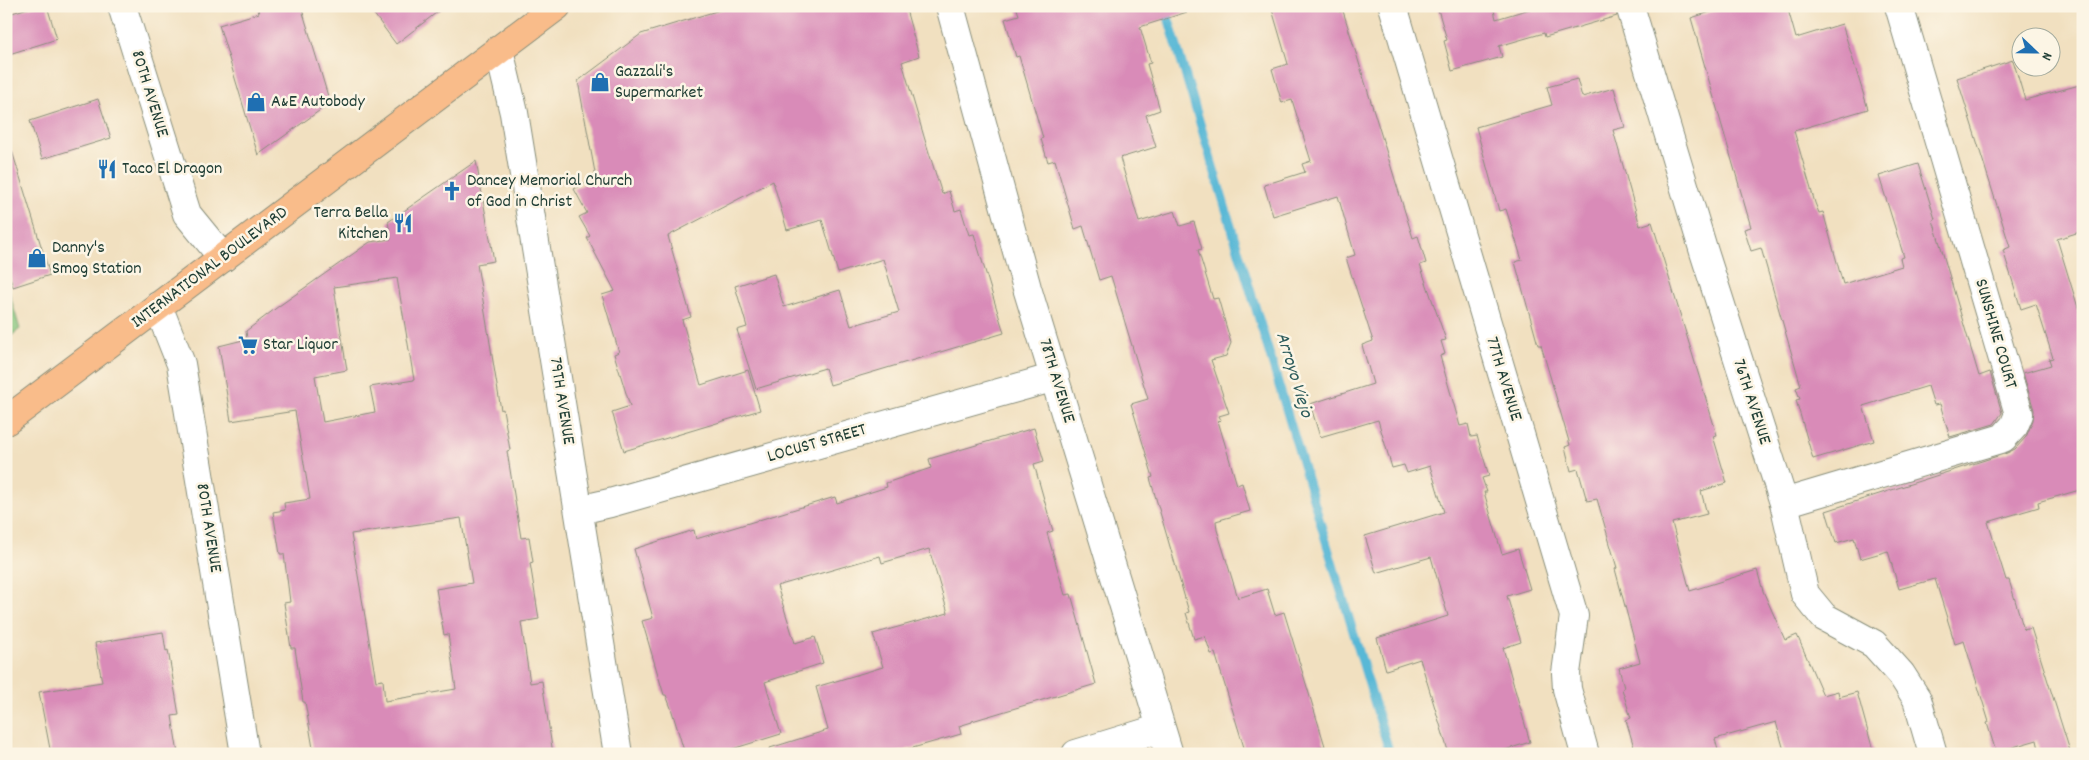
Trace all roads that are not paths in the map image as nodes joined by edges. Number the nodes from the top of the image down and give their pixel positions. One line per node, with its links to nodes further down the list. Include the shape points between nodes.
1 (122, 6): 8 (street, 80TH AVENUE, via 188,214)
2 (557, 6): 7 (main road, INTERNATIONAL BOULEVARD)
3 (950, 6): 10 (street, 78TH AVENUE, via 1027,288)
4 (1393, 6): 19 (street, 77TH AVENUE, via 1574,616 1566,681)
5 (1630, 6): 12 (street, 76TH AVENUE)
6 (1899, 6): 12 (street, SUNSHINE COURT, via 2019,414 2003,438)
7 (499, 50): 8 (main road, INTERNATIONAL BOULEVARD); 13 (street, 79TH AVENUE, via 514,113)
8 (222, 258): 9 (main road, INTERNATIONAL BOULEVARD)
9 (158, 306): 11 (main road, INTERNATIONAL BOULEVARD); 15 (street, 80TH AVENUE, via 181,364)
10 (1055, 377): 13 (street, LOCUST STREET); 14 (street, 78TH AVENUE)
11 (6, 421)
12 (1784, 503): 20 (street, 76TH AVENUE, via 1805,594 1824,617 1874,644 1901,674 1917,699)
13 (579, 510): 16 (street, 79TH AVENUE)
14 (1161, 728): 17 (street); 18 (street, 78TH AVENUE)
15 (245, 754)
16 (618, 754)
17 (1076, 754)
18 (1169, 754)
19 (1585, 754)
20 (1933, 754)

